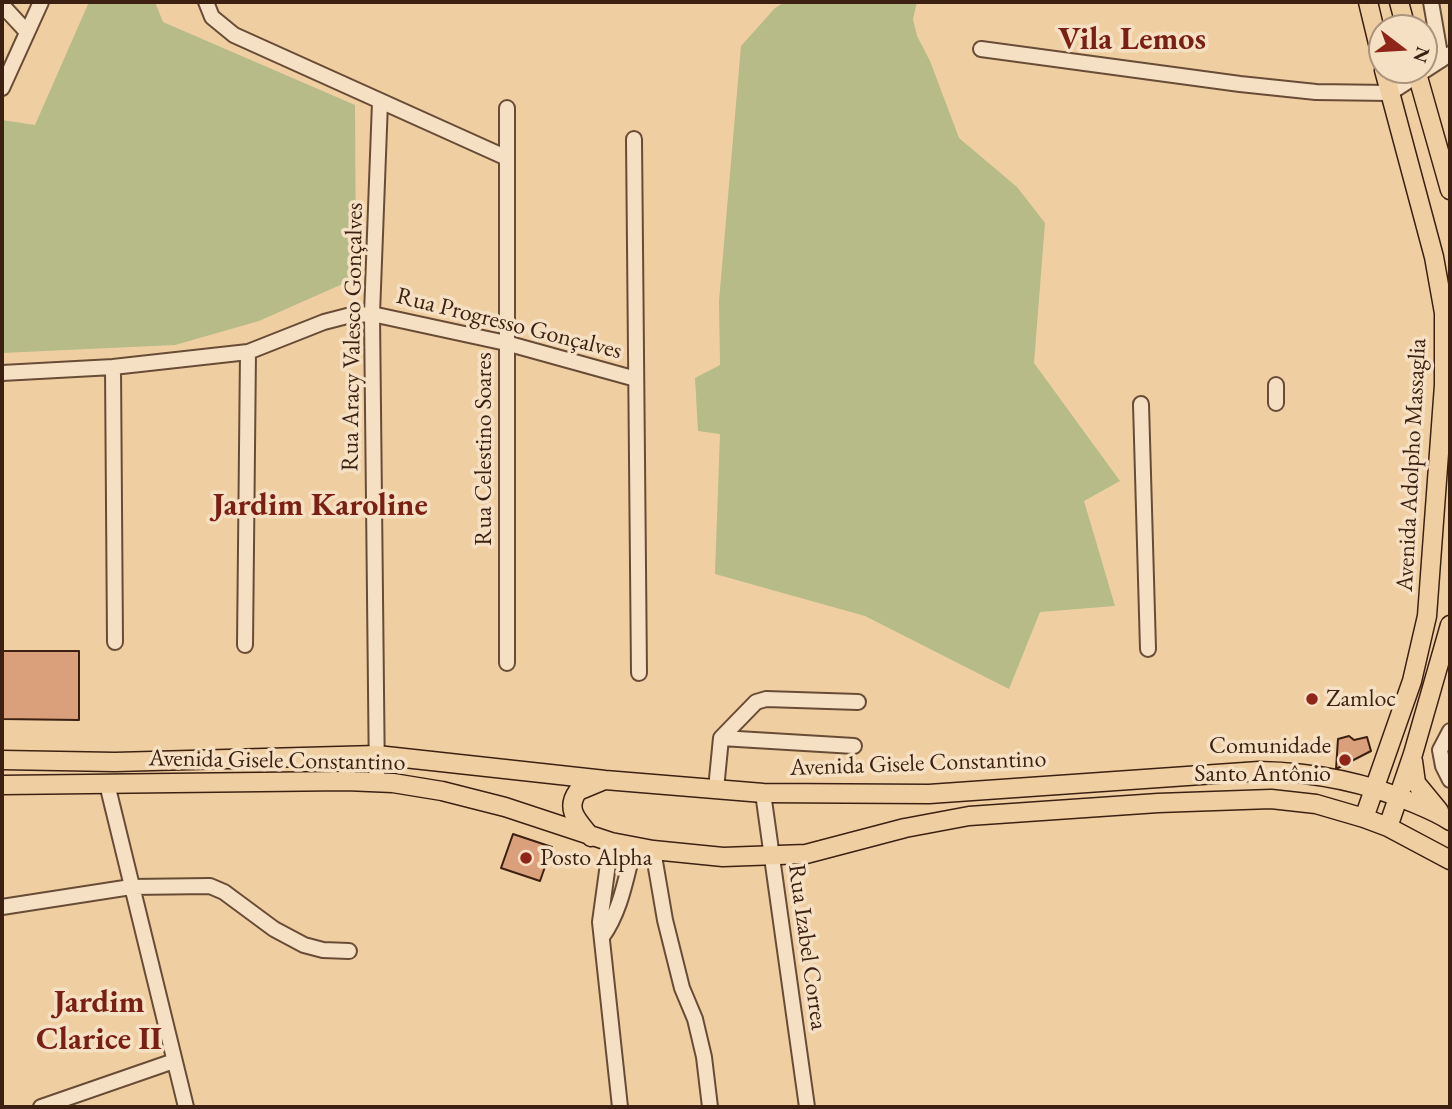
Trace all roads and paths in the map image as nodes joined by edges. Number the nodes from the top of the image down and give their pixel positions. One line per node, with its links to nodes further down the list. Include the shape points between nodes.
1 (41, 2): 5 (street)
2 (205, 2): 13 (street, via 212,17 234,35)
3 (1431, 2): 7 (street)
4 (2, 5): 5 (street)
5 (27, 32): 11 (street)
6 (981, 49): 12 (street, via 1240,84)
7 (1446, 57)
8 (1388, 84): 12 (main road, Avenida Adolpho Massaglia)
9 (1402, 84): 12 (street)
10 (1419, 84): 17 (main road)
11 (2, 88)
12 (1390, 93): 45 (main road, Avenida Adolpho Massaglia, via 1436,268 1444,313 1444,385 1427,616 1412,681)
13 (380, 102): 16 (street); 18 (street, Rua Aracy Valesco Gonçalves)
14 (507, 108): 16 (street, Rua Celestino Soares)
15 (634, 139): 23 (street)
16 (507, 158): 19 (street, Rua Celestino Soares)
17 (1450, 190)
18 (372, 314): 19 (street, Rua Progresso Gonçalves); 20 (street, Rua Progresso Gonçalves, via 324,322); 38 (street, Rua Aracy Valesco Gonçalves)
19 (506, 343): 23 (street, Rua Progresso Gonçalves); 31 (street, Rua Celestino Soares)
20 (248, 352): 21 (street, Rua Progresso Gonçalves); 29 (street)
21 (113, 367): 22 (street, Rua Progresso Gonçalves); 28 (street)
22 (2, 373)
23 (636, 379): 32 (street)
24 (1276, 385): 25 (street)
25 (1276, 403)
26 (1141, 404): 30 (street)
27 (1450, 625): 37 (main road)
28 (115, 642)
29 (245, 645)
30 (1148, 649)
31 (507, 663)
32 (639, 673)
33 (858, 702): 35 (street, via 766,699 756,702)
34 (1450, 732): 41 (street, via 1440,750)
35 (721, 738): 36 (street); 46 (street)
36 (854, 746)
37 (1413, 754): 48 (main road); 50 (main road, via 1416,783)
38 (377, 755): 39 (main road, Avenida Gisele Constantino, via 115,762); 40 (main road, Avenida Gisele Constantino); 42 (street, Rua Aracy Valesco Gonçalves)
39 (2, 760)
40 (605, 780): 46 (main road, Avenida Gisele Constantino); 52 (main road, via 582,788 571,808)
41 (1450, 780)
42 (377, 783): 44 (main road, Avenida Gisele Constantino); 52 (main road, Avenida Gisele Constantino, via 442,791)
43 (2, 785): 44 (main road, Avenida Gisele Constantino)
44 (107, 785): 58 (street)
45 (1374, 787): 47 (main road, Avenida Gisele Constantino, via 1288,771 1259,771 929,794); 48 (main road, Avenida Gisele Constantino); 49 (main road, Avenida Adolpho Massaglia)
46 (716, 789): 47 (main road, Avenida Gisele Constantino)
47 (763, 793): 56 (street, Rua Izabel Correa)
48 (1399, 797): 50 (main road, Avenida Gisele Constantino); 51 (main road)
49 (1364, 818): 51 (main road, Avenida Gisele Constantino); 56 (main road, Avenida Gisele Constantino, via 1316,804 1271,799 1030,811 969,816 806,854)
50 (1448, 819)
51 (1388, 827): 57 (main road, Avenida Gisele Constantino)
52 (592, 837): 53 (main road, Avenida Gisele Constantino)
53 (611, 842): 54 (main road, Avenida Gisele Constantino); 60 (street)
54 (634, 847): 55 (main road, Avenida Gisele Constantino); 60 (street, via 620,900)
55 (653, 850): 56 (main road, Avenida Gisele Constantino); 66 (street, via 665,920 704,1057)
56 (771, 857): 67 (street, Rua Izabel Correa)
57 (1450, 860)
58 (131, 887): 59 (street); 61 (street, via 210,886 304,945); 62 (street)
59 (2, 907)
60 (602, 937): 65 (street)
61 (349, 951)
62 (174, 1061): 63 (street); 64 (street)
63 (41, 1107)
64 (186, 1107)
65 (620, 1107)
66 (710, 1107)
67 (807, 1107)

